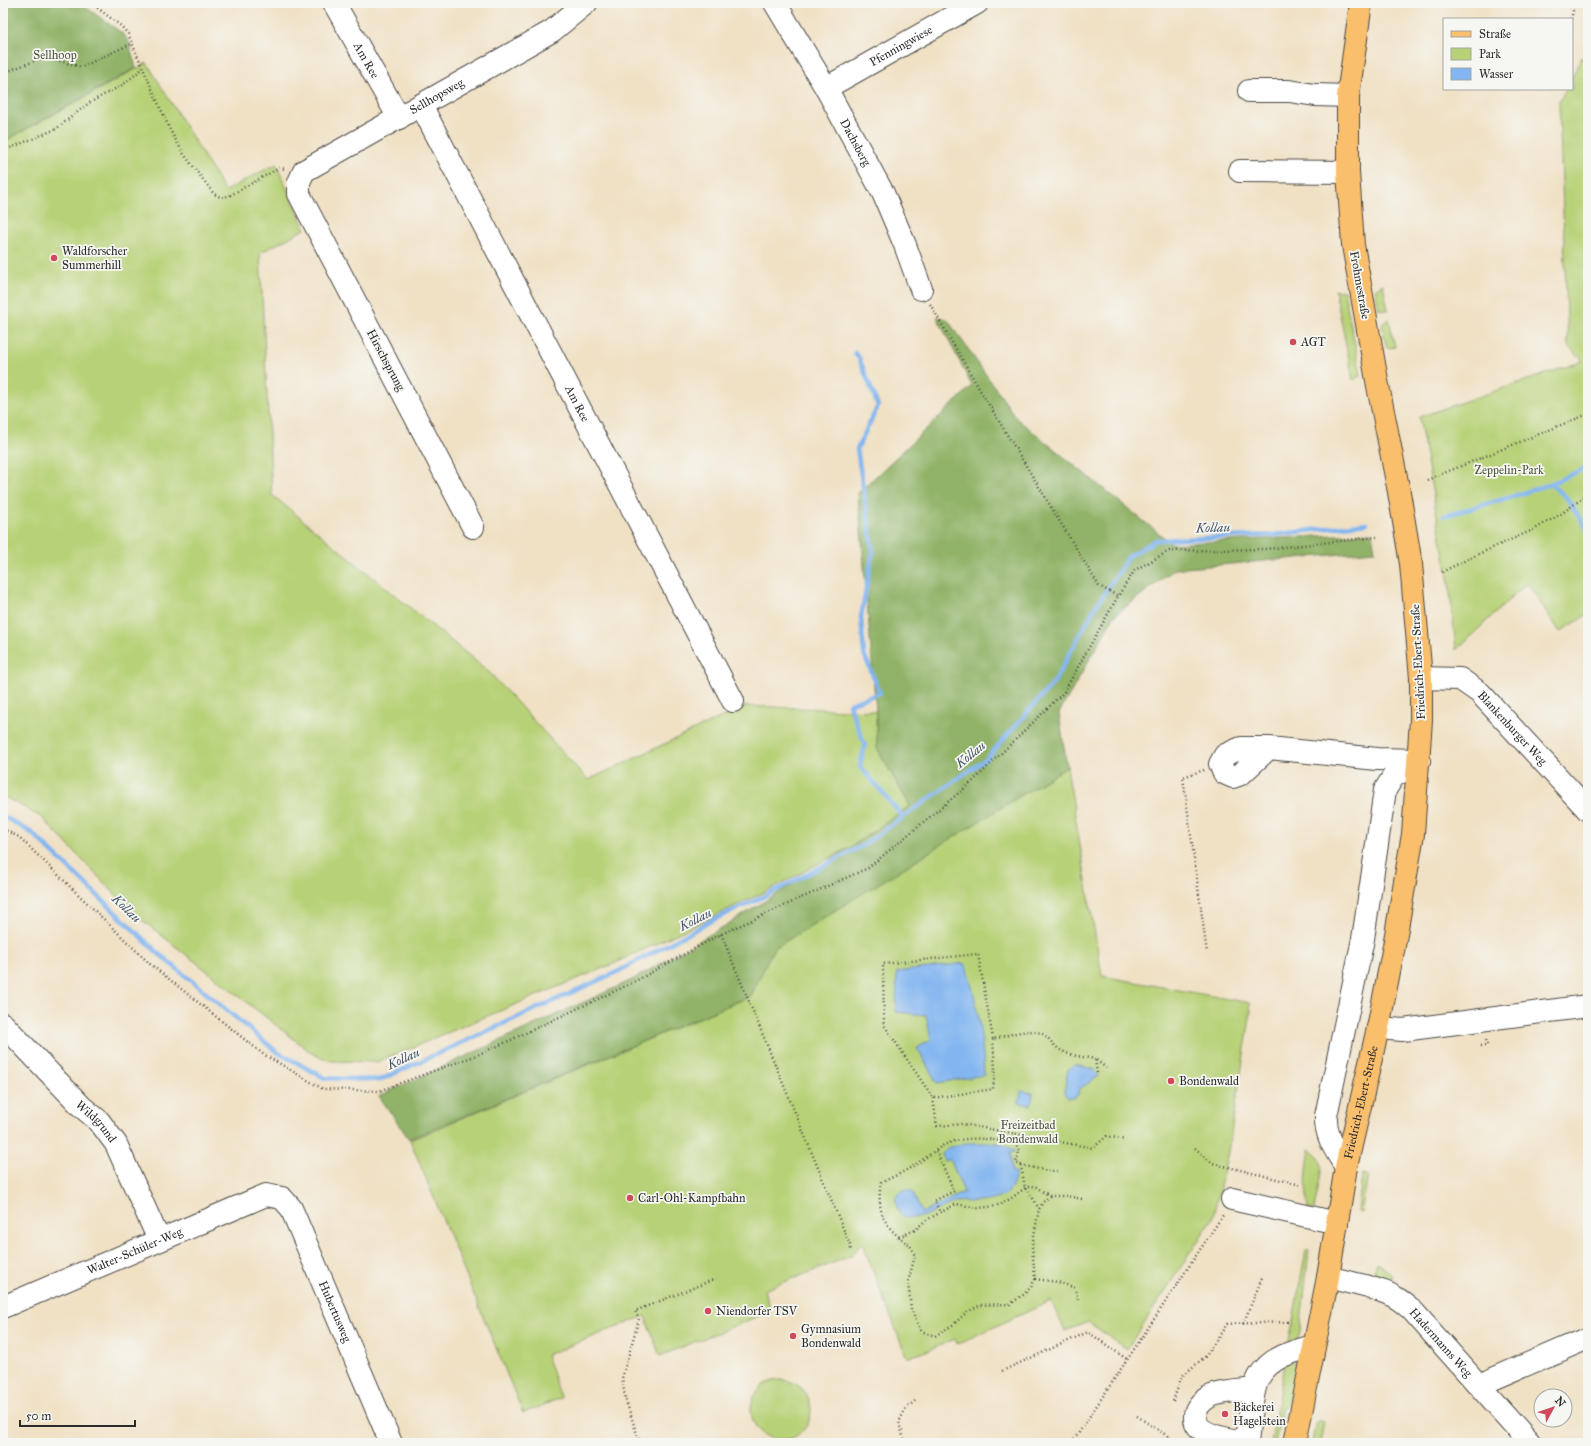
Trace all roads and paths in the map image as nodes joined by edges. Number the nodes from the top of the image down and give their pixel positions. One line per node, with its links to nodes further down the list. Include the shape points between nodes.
1 (90, 3): 9 (path, via 121,26)
2 (334, 3): 16 (street, Am Ree)
3 (586, 3): 15 (street, Sellhopsweg, via 552,31)
4 (775, 3): 12 (street, Dachsberg)
5 (977, 3): 12 (street, Pfenningwiese)
6 (1361, 3): 14 (main road, Frohmestraße)
7 (1575, 3): 8 (path)
8 (1571, 18)
9 (133, 43): 10 (path); 11 (path, via 81,67 45,58)
10 (142, 69): 17 (path, via 124,84 89,102 56,129); 18 (path, via 183,153 214,194 220,197 228,196 279,168)
11 (3, 73)
12 (826, 88): 21 (street, Dachsberg, via 883,193)
13 (1249, 91): 14 (street, via 1289,91)
14 (1348, 96): 20 (main road, Frohmestraße)
15 (421, 105): 16 (street, Sellhopsweg); 33 (street, Am Ree)
16 (399, 118): 18 (street, Sellhopsweg)
17 (3, 151)
18 (304, 171): 27 (street, Hirschsprung, via 299,194)
19 (1240, 172): 20 (street)
20 (1348, 172): 29 (main road, Frohmestraße, via 1357,274)
21 (921, 290): 31 (path, via 1099,586)
22 (1588, 414): 23 (path)
23 (1427, 480)
24 (1588, 494): 25 (path)
25 (1584, 496): 26 (path); 30 (path, via 1561,514 1535,529)
26 (1588, 502)
27 (473, 527)
28 (1377, 537): 31 (path, via 1266,549 1170,551 1135,570)
29 (1411, 564): 32 (main road, Friedrich-Ebert-Straße)
30 (1442, 572)
31 (1118, 596): 38 (path, via 1064,692 972,782 868,868)
32 (1421, 678): 34 (main road, Friedrich-Ebert-Straße); 36 (street, Blankenburger Weg, via 1460,679 1480,693)
33 (733, 701)
34 (1419, 760): 35 (street, via 1241,748 1225,755); 42 (main road, Friedrich-Ebert-Straße, via 1412,834); 52 (street, via 1392,777 1385,790 1363,939 1326,1116 1328,1136)
35 (1220, 764): 39 (path, via 1183,777)
36 (1588, 810)
37 (3, 829): 38 (path, via 19,837 150,964 263,1054 323,1090 379,1091 478,1055 632,983)
38 (721, 934): 65 (path)
39 (1207, 953)
40 (1588, 1006): 42 (street, via 1403,1030)
41 (3, 1024): 64 (street, Wildgrund, via 99,1122 116,1144)
42 (1378, 1028): 52 (main road, Friedrich-Ebert-Straße)
43 (993, 1039): 44 (path, via 1037,1032 1048,1037 1059,1049); 47 (path, via 993,1089); 47 (path, via 978,954 883,964 884,1025)
44 (1096, 1059): 45 (path); 46 (path)
45 (1106, 1068)
46 (1097, 1073)
47 (934, 1098): 48 (path, via 937,1126 962,1124 1093,1148 1107,1136)
48 (1125, 1140)
49 (1195, 1148): 54 (path, via 1212,1163)
50 (936, 1150): 51 (path, via 959,1141 1004,1141 1016,1146 1016,1164); 61 (path, via 954,1192 934,1201); 63 (path, via 881,1183 878,1197 882,1217)
51 (1021, 1165): 53 (path); 55 (path)
52 (1346, 1167): 62 (main road, Friedrich-Ebert-Straße)
53 (1057, 1171)
54 (1301, 1185)
55 (1025, 1188): 57 (path, via 1036,1186); 60 (path); 61 (path, via 996,1206 978,1208 956,1204)
56 (266, 1195): 64 (street, Walter-Schüler-Weg); 84 (street, Hubertusweg, via 282,1198 291,1208)
57 (1050, 1196): 58 (path); 60 (path)
58 (1082, 1199)
59 (1232, 1199): 62 (street); 76 (path)
60 (1039, 1209): 69 (path, via 1032,1246)
61 (939, 1211): 63 (path, via 916,1230)
62 (1337, 1223): 67 (main road, Friedrich-Ebert-Straße)
63 (899, 1237): 69 (path, via 910,1246 915,1256 908,1282 911,1308 921,1331 935,1336 954,1324 966,1312 981,1305 1010,1304 1031,1287)
64 (159, 1240): 71 (street, Walter-Schüler-Weg)
65 (851, 1250)
66 (1263, 1276): 73 (path)
67 (1328, 1277): 75 (main road, Friedrich-Ebert-Straße); 78 (street, Hadermanns Weg, via 1390,1294 1402,1302)
68 (715, 1279): 85 (path, via 635,1311 639,1319 622,1378 625,1398)
69 (1035, 1279): 70 (path, via 1058,1282 1075,1288)
70 (1078, 1300)
71 (3, 1307)
72 (1288, 1322): 73 (path)
73 (1242, 1324): 81 (path, via 1227,1324 1206,1356 1182,1376)
74 (1588, 1338): 78 (street)
75 (1314, 1346): 79 (street, via 1289,1353 1271,1364 1258,1377); 89 (main road, Friedrich-Ebert-Straße)
76 (1128, 1360): 77 (path, via 1088,1332); 87 (path)
77 (1002, 1371)
78 (1479, 1385): 90 (street, Hadermanns Weg)
79 (1254, 1389): 83 (street); 83 (street, via 1210,1396 1195,1412 1194,1421 1207,1433)
80 (915, 1400): 86 (path, via 906,1408 899,1422)
81 (1173, 1401)
82 (1137, 1416): 88 (path)
83 (1247, 1442)
84 (391, 1443)
85 (640, 1443)
86 (905, 1443)
87 (1072, 1443)
88 (1178, 1443)
89 (1295, 1443)
90 (1530, 1443)

